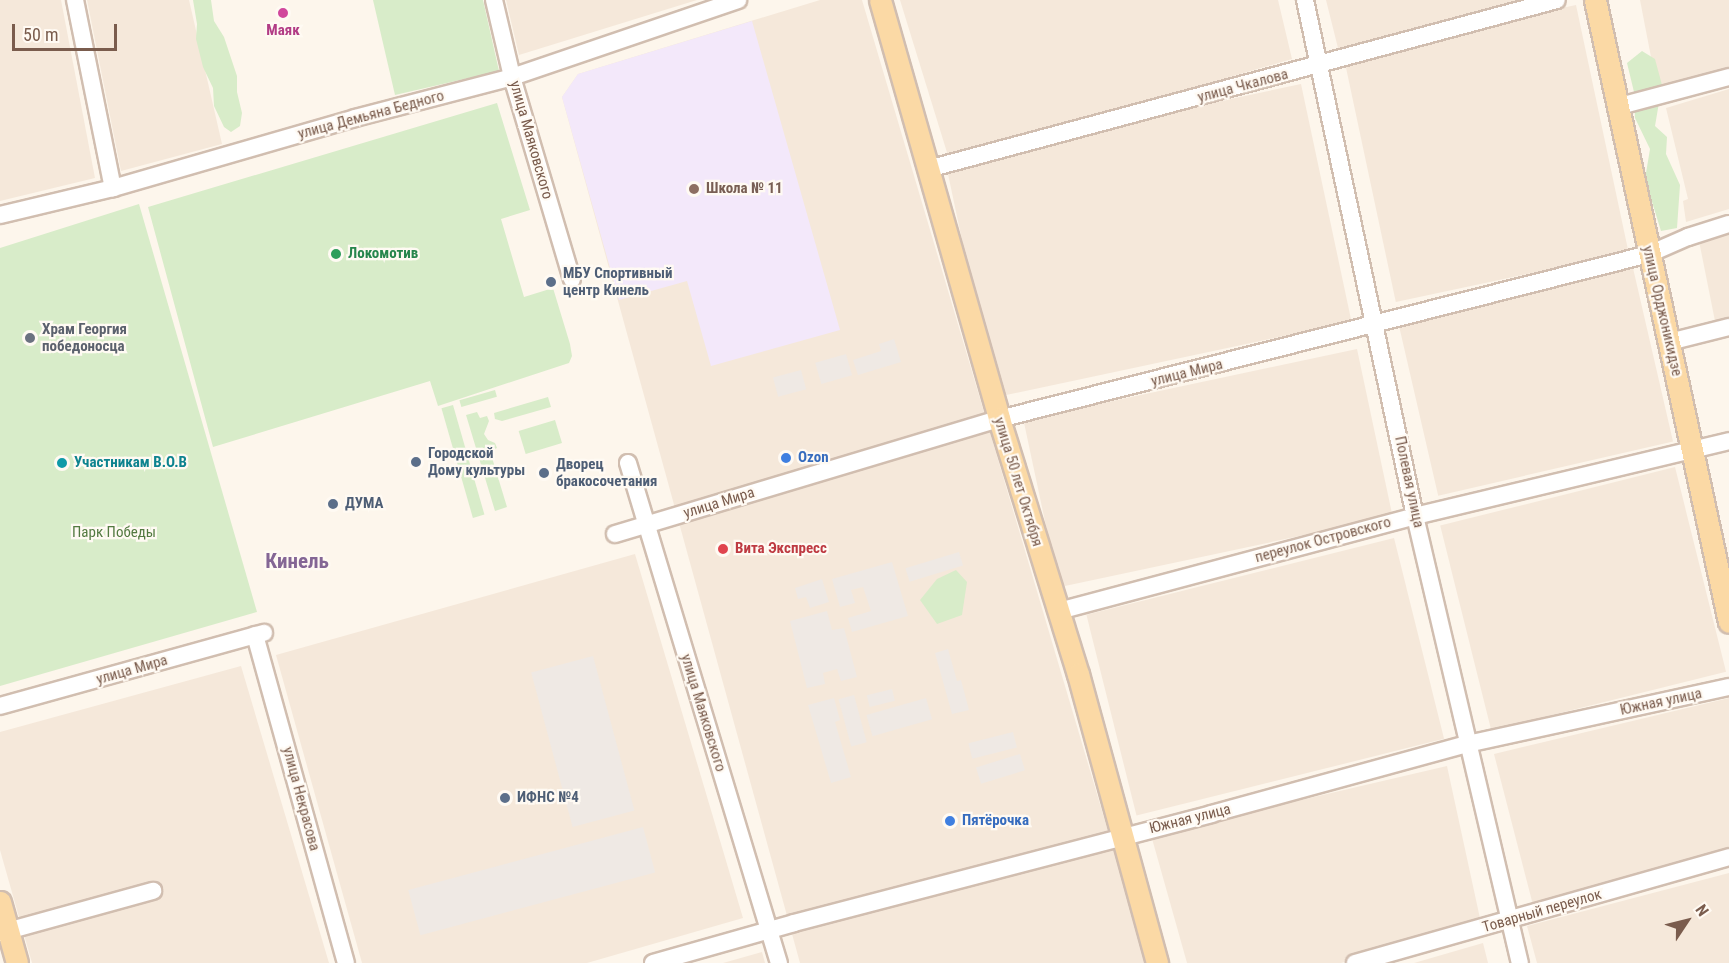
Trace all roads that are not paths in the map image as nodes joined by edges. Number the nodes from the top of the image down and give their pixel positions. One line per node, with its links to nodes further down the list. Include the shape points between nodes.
1 (75, 0): 13 (street)
2 (495, 0): 9 (street, улица Маяковского)
3 (738, 0): 9 (street, улица Демьяна Бедного)
4 (879, 0): 12 (main road, улица 50 лет Октября)
5 (1305, 0): 8 (street, Полевая улица)
6 (1557, 0): 8 (street, улица Чкалова)
7 (1595, 0): 11 (main road, улица Орджоникидзе)
8 (1320, 65): 12 (street, улица Чкалова); 18 (street, Полевая улица)
9 (512, 76): 13 (street, улица Демьяна Бедного); 17 (street, улица Маяковского)
10 (1729, 76): 11 (street)
11 (1620, 106): 16 (main road, улица Орджоникидзе)
12 (928, 169): 21 (main road, улица 50 лет Октября)
13 (113, 188): 14 (street, улица Демьяна Бедного)
14 (0, 215)
15 (1729, 224): 16 (street, улица Мира)
16 (1649, 254): 18 (street, улица Мира); 20 (main road, улица Орджоникидзе)
17 (572, 279)
18 (1376, 325): 21 (street, улица Мира); 25 (street, Полевая улица)
19 (1729, 327): 20 (street)
20 (1669, 342): 23 (main road, улица Орджоникидзе)
21 (999, 419): 26 (street, улица Мира); 29 (main road, улица 50 лет Октября)
22 (1729, 441): 23 (street, переулок Островского)
23 (1693, 449): 25 (street, переулок Островского); 28 (main road, улица Орджоникидзе)
24 (628, 463): 26 (street, улица Маяковского)
25 (1415, 516): 29 (street, переулок Островского); 34 (street, Полевая улица)
26 (646, 525): 27 (street, улица Мира); 40 (street, улица Маяковского)
27 (615, 534)
28 (1724, 571): 30 (main road, улица Орджоникидзе)
29 (1059, 611): 35 (main road, улица 50 лет Октября)
30 (1729, 621)
31 (260, 634): 33 (street, улица Мира); 43 (street, улица Некрасова)
32 (1729, 687): 34 (street, Южная улица)
33 (0, 706)
34 (1467, 744): 35 (street, Южная улица); 39 (street, Полевая улица)
35 (1123, 836): 40 (street, Южная улица); 46 (main road, улица 50 лет Октября)
36 (1729, 857): 39 (street, Товарный переулок)
37 (153, 891): 41 (street)
38 (0, 902): 41 (main road)
39 (1508, 920): 47 (street, Товарный переулок); 48 (street, Полевая улица)
40 (768, 930): 44 (street, Южная улица); 45 (street, улица Маяковского)
41 (4, 932): 42 (main road)
42 (17, 963)
43 (346, 963)
44 (653, 963)
45 (779, 963)
46 (1157, 963)
47 (1355, 963)
48 (1520, 963)

